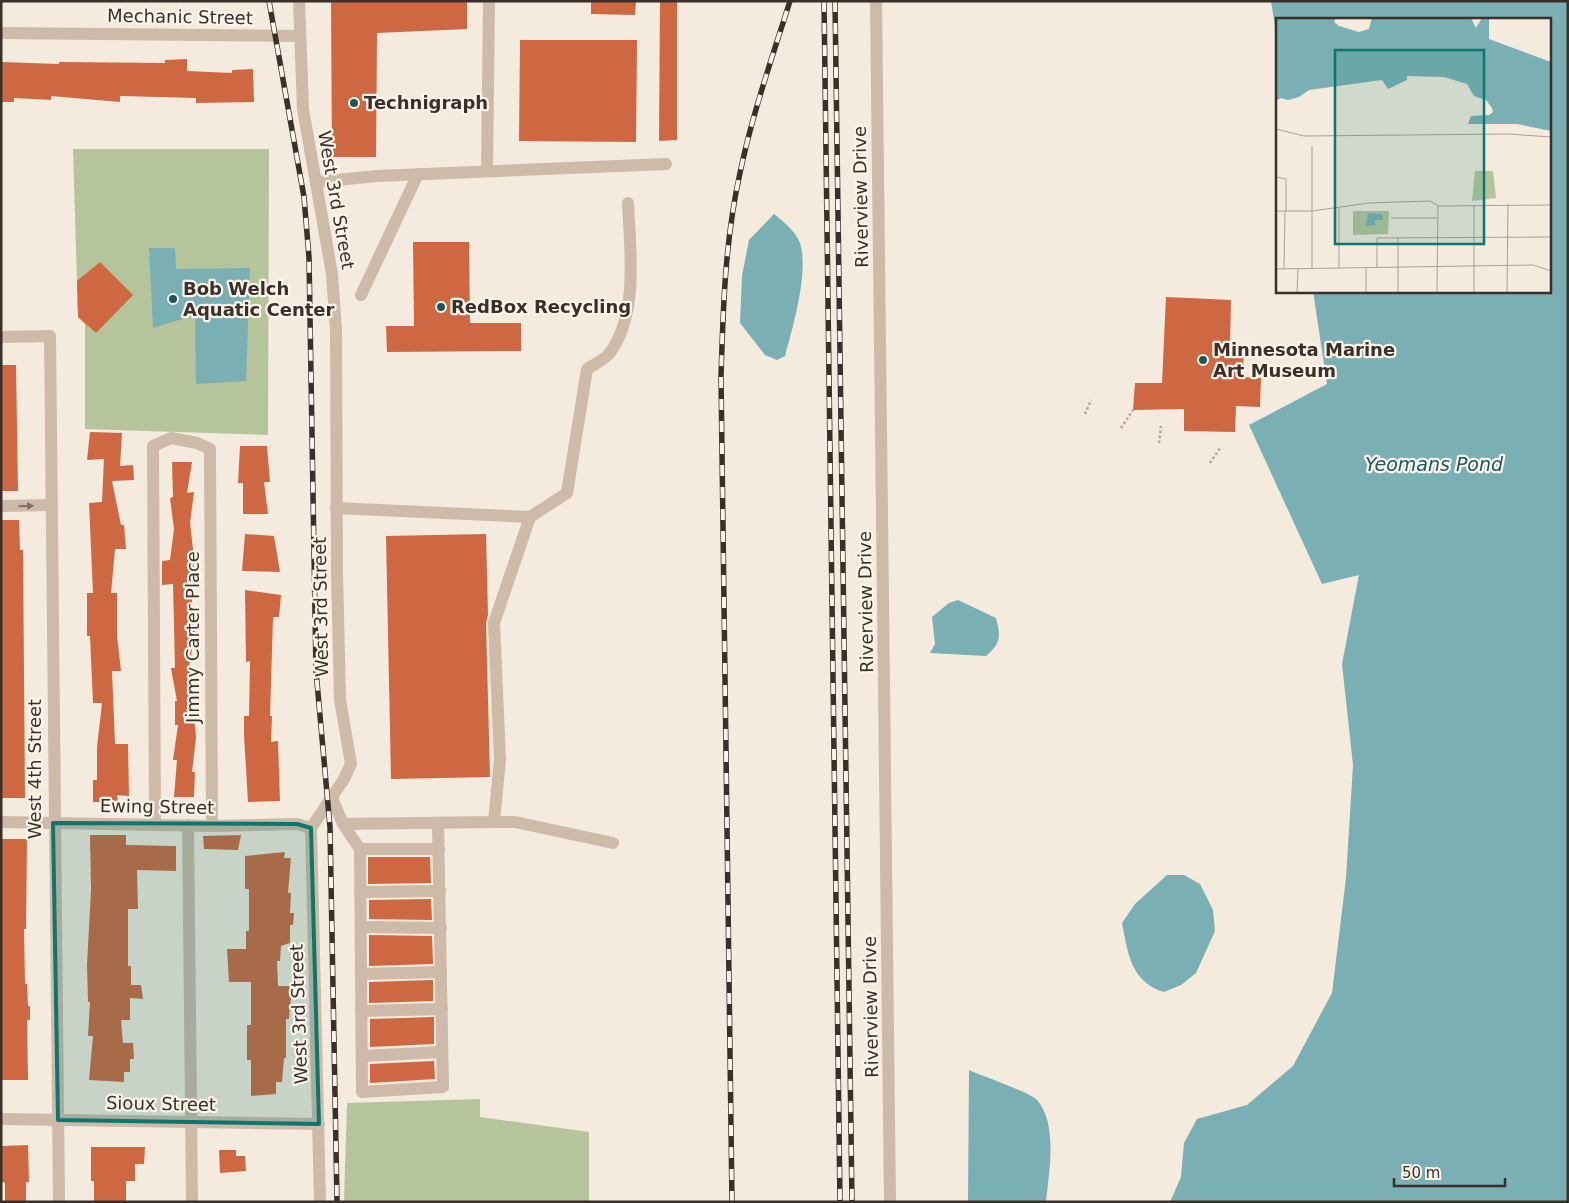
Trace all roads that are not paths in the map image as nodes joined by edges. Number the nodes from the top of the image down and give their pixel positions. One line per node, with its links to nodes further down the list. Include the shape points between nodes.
1 (299, 1): 5 (street, West 3rd Street)
2 (489, 1): 7 (street)
3 (876, 1): 47 (street, Riverview Drive)
4 (1, 33): 5 (street, Mechanic Street)
5 (299, 36): 9 (street, West 3rd Street, via 303,108)
6 (666, 164): 7 (street)
7 (487, 170): 8 (street)
8 (418, 174): 9 (street); 11 (street)
9 (316, 182): 15 (street, West 3rd Street, via 332,274 335,322)
10 (628, 203): 16 (street, via 631,273 626,322 609,355 587,369 567,493)
11 (361, 295)
12 (1, 337): 14 (street, West 4th Street, via 50,336)
13 (1, 506): 14 (street, one-way to 14)
14 (50, 506): 20 (street, West 4th Street)
15 (336, 508): 16 (street); 17 (street, West 3rd Street, via 340,699 351,764)
16 (530, 517): 19 (street, via 494,623 500,760)
17 (332, 798): 22 (street); 26 (street, West 3rd Street)
18 (1, 822): 20 (street, Ewing Street)
19 (494, 822): 23 (street); 27 (street, via 515,822)
20 (53, 823): 21 (street, Ewing Street); 41 (street, West 4th Street)
21 (155, 824): 24 (street, Ewing Street); 25 (street, Jimmy Carter Place, via 152,446 171,438 197,442 210,449)
22 (343, 824): 23 (street); 29 (street)
23 (438, 824): 28 (street)
24 (188, 825): 25 (street, Ewing Street); 42 (street)
25 (212, 826): 26 (street, Ewing Street, via 298,824)
26 (311, 828): 43 (street, West 3rd Street)
27 (613, 843)
28 (439, 848): 29 (street); 30 (street)
29 (360, 849): 31 (street)
30 (440, 891): 31 (street); 33 (street)
31 (360, 892): 32 (street)
32 (360, 927): 33 (street); 35 (street)
33 (441, 928): 34 (street)
34 (441, 972): 35 (street); 36 (street)
35 (361, 974): 37 (street)
36 (442, 1008): 37 (street); 38 (street)
37 (361, 1011): 39 (street)
38 (442, 1052): 39 (street); 39 (street, via 443,1087 362,1092)
39 (362, 1056)
40 (1, 1119): 41 (street, Sioux Street)
41 (58, 1120): 42 (street, Sioux Street); 44 (street, West 4th Street)
42 (191, 1122): 43 (street, Sioux Street); 45 (street)
43 (319, 1124): 46 (street, West 3rd Street)
44 (59, 1202)
45 (192, 1202)
46 (320, 1202)
47 (890, 1202)

